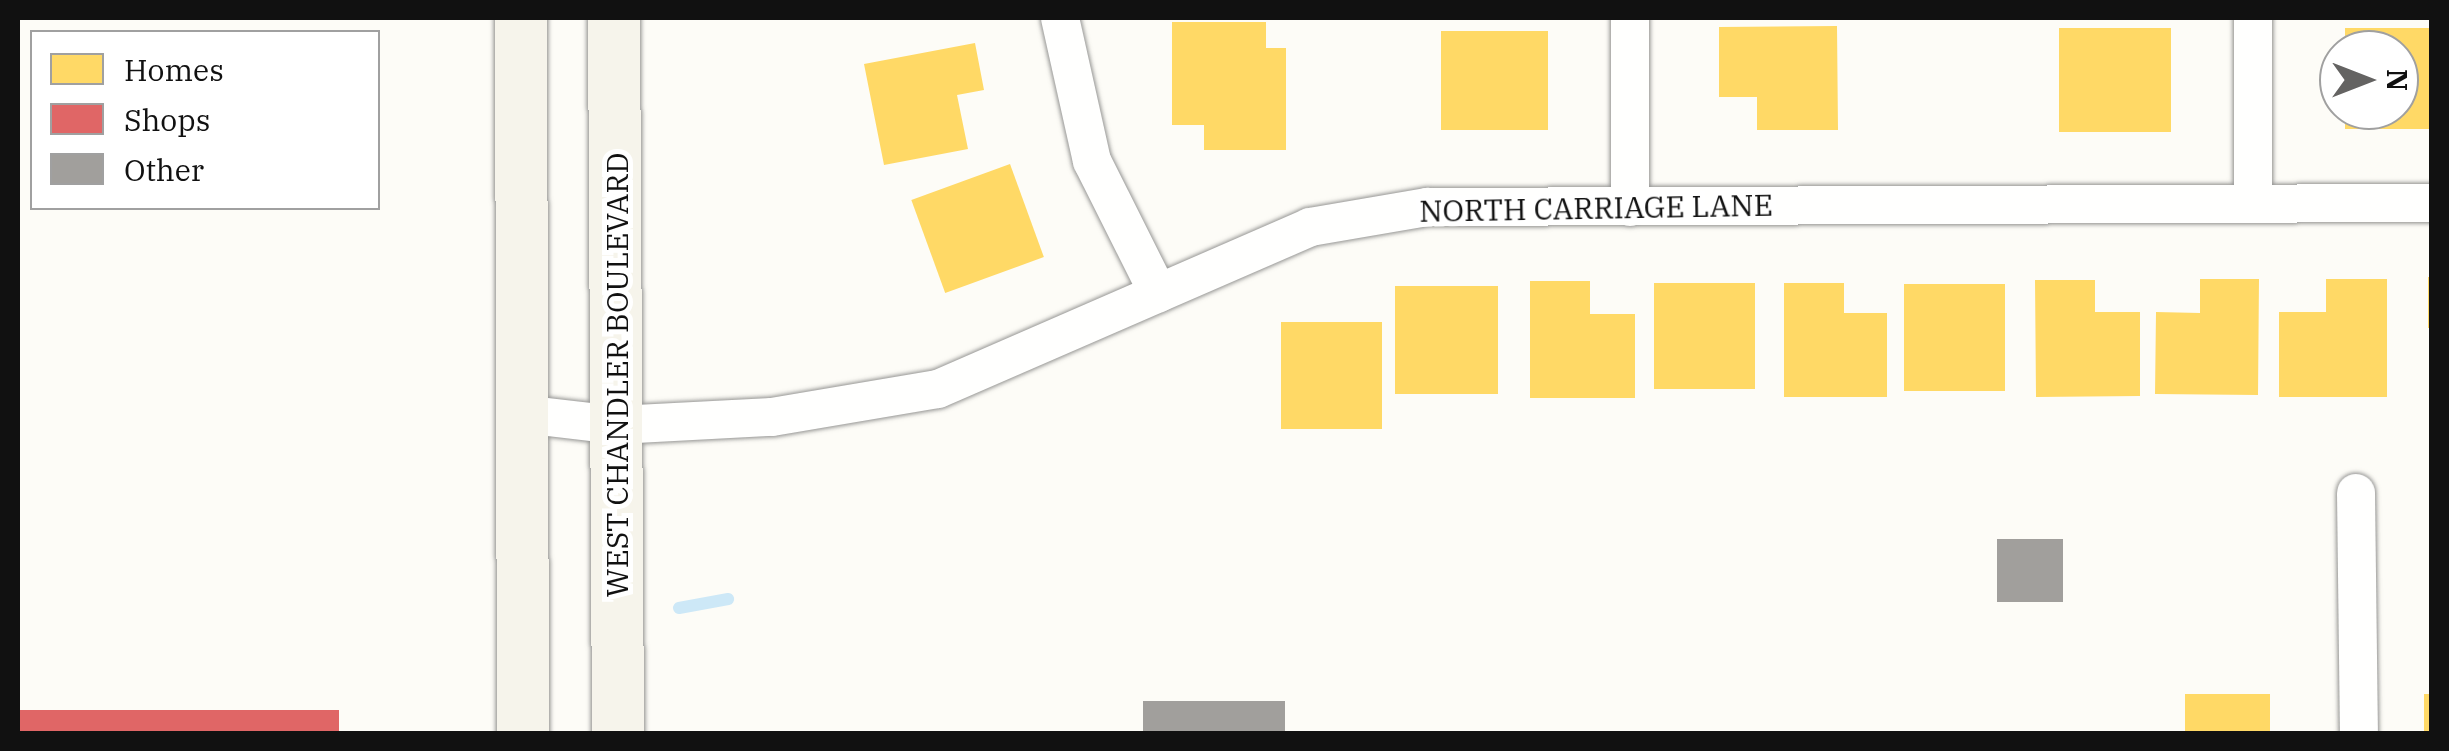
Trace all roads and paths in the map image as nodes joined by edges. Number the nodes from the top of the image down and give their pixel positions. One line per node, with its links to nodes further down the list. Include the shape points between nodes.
1 (521, 18): 10 (main road)
2 (614, 18): 11 (main road, WEST CHANDLER BOULEVARD)
3 (1060, 18): 9 (street, via 1092,161)
4 (1630, 18): 8 (street)
5 (2254, 18): 6 (street)
6 (2252, 202): 7 (street, NORTH CARRIAGE LANE); 8 (street, NORTH CARRIAGE LANE)
7 (2432, 203)
8 (1630, 207): 9 (street, NORTH CARRIAGE LANE, via 1427,207 1310,227)
9 (1158, 294): 11 (street, NORTH CARRIAGE LANE, via 938,389 772,417)
10 (522, 414): 11 (street, NORTH CARRIAGE LANE); 13 (main road)
11 (618, 425): 14 (main road, WEST CHANDLER BOULEVARD)
12 (2356, 493): 15 (street)
13 (522, 734)
14 (618, 734)
15 (2358, 734)

